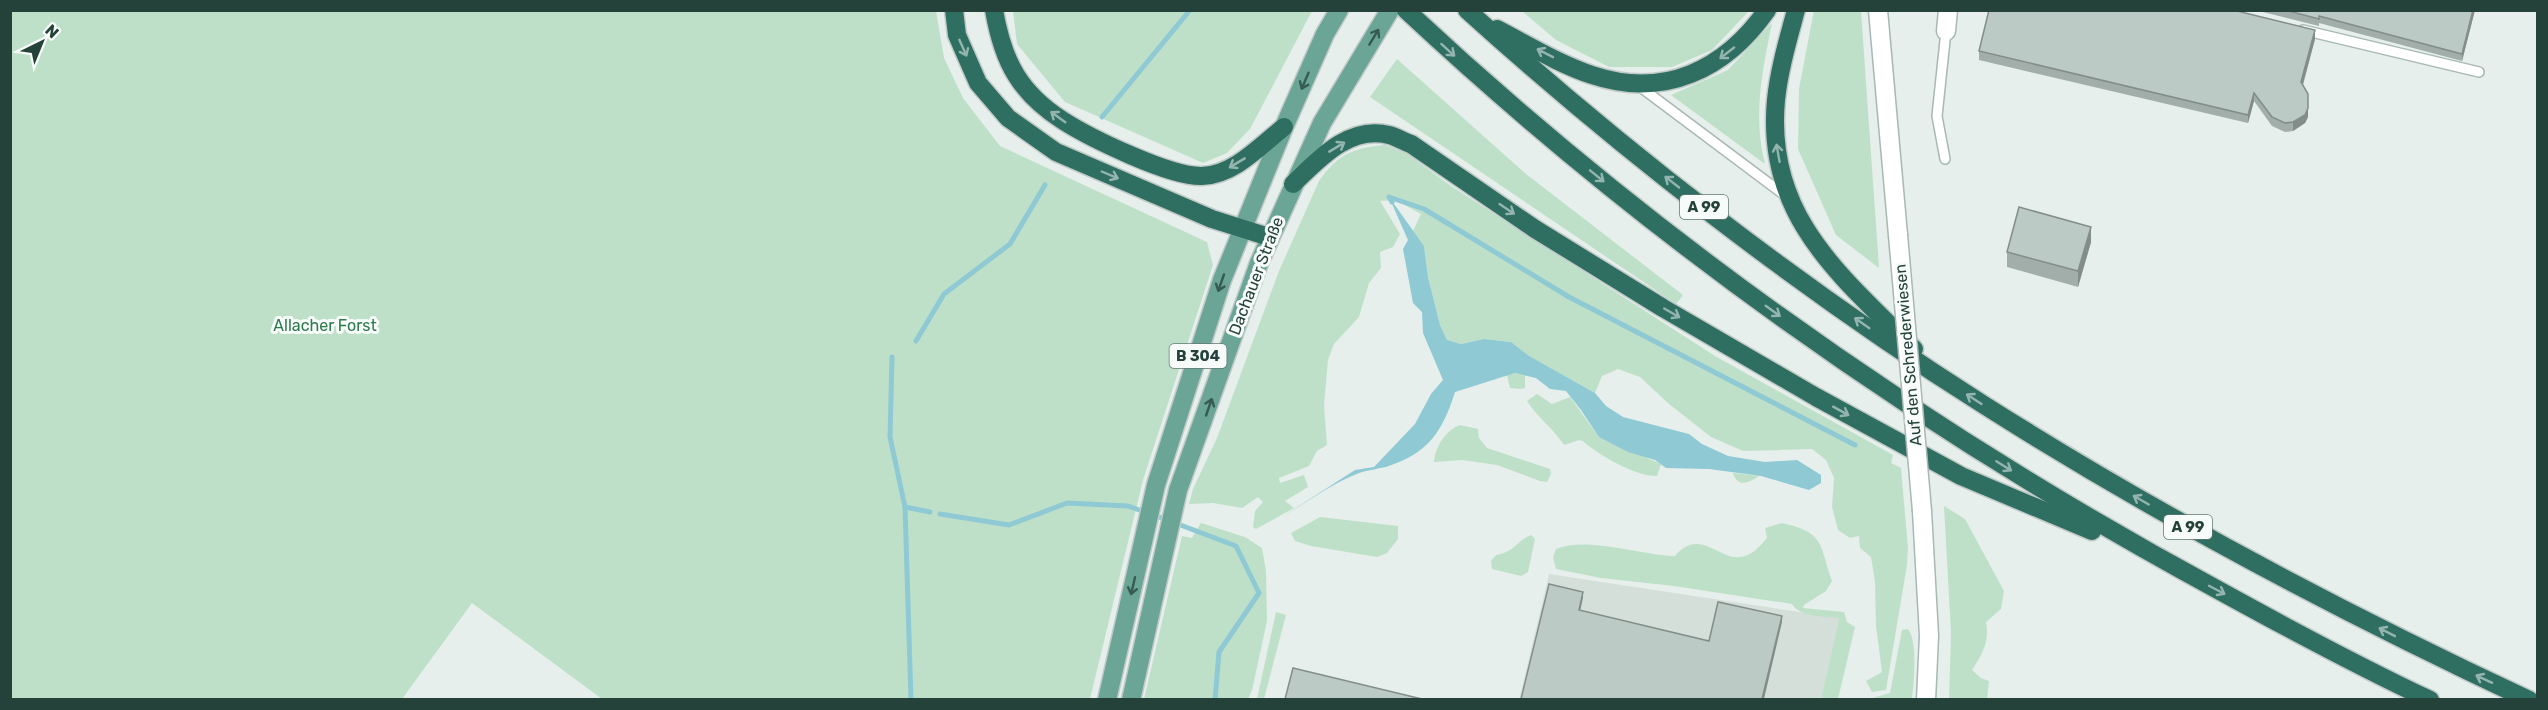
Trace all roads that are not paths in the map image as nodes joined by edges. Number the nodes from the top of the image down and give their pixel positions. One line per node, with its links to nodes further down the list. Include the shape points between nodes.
1 (954, 10): 19 (highway, one-way to 19, via 957,35 978,83 1008,118 1056,152 1212,219)
2 (994, 10): 15 (highway, one-way to 2, via 1239,163 1202,176 1183,174 1130,156 1062,120 1035,99 1011,65 998,36)
3 (1339, 10): 15 (main road, Dachauer Straße / B 304, one-way to 15)
4 (1390, 10): 17 (main road, Dachauer Straße / B 304, one-way to 4, via 1322,123)
5 (1406, 10): 22 (highway, A 99, one-way to 22, via 1603,181 1774,312 1959,438)
6 (1767, 10): 14 (highway, one-way to 14, via 1740,44 1702,70 1659,83)
7 (1796, 10): 18 (highway, one-way to 7, via 1781,173 1775,122 1782,63)
8 (1878, 10): 25 (street, Auf den Schrederwiesen, bridge, via 1922,511 1929,636)
9 (1948, 10): 12 (street)
10 (1471, 14): 14 (highway, one-way to 10, via 1592,75); 21 (highway, A 99, one-way to 10, via 1753,244 1636,154)
11 (2296, 28): 13 (lane)
12 (1946, 31): 16 (lane, via 1937,116)
13 (2479, 72)
14 (1636, 84): 18 (lane)
15 (1284, 127): 19 (main road, Dachauer Straße / B 304)
16 (1945, 159)
17 (1293, 184): 20 (main road, Dachauer Straße / B 304); 22 (highway, one-way to 22, via 1339,144 1363,134 1389,135 1411,144 1535,229 1816,397 1961,476)
18 (1790, 199): 21 (highway, via 1804,228 1835,271)
19 (1242, 228): 20 (highway); 23 (main road, Dachauer Straße / B 304, one-way to 23, via 1156,485)
20 (1269, 237): 24 (main road, Dachauer Straße / B 304, one-way to 20, via 1178,490)
21 (1945, 380): 27 (highway, A 99, one-way to 21, via 2329,603 2219,544 2089,470)
22 (2166, 562): 26 (highway, A 99, one-way to 26)
23 (1107, 699)
24 (1131, 699)
25 (1926, 699)
26 (2430, 699)
27 (2529, 699)

